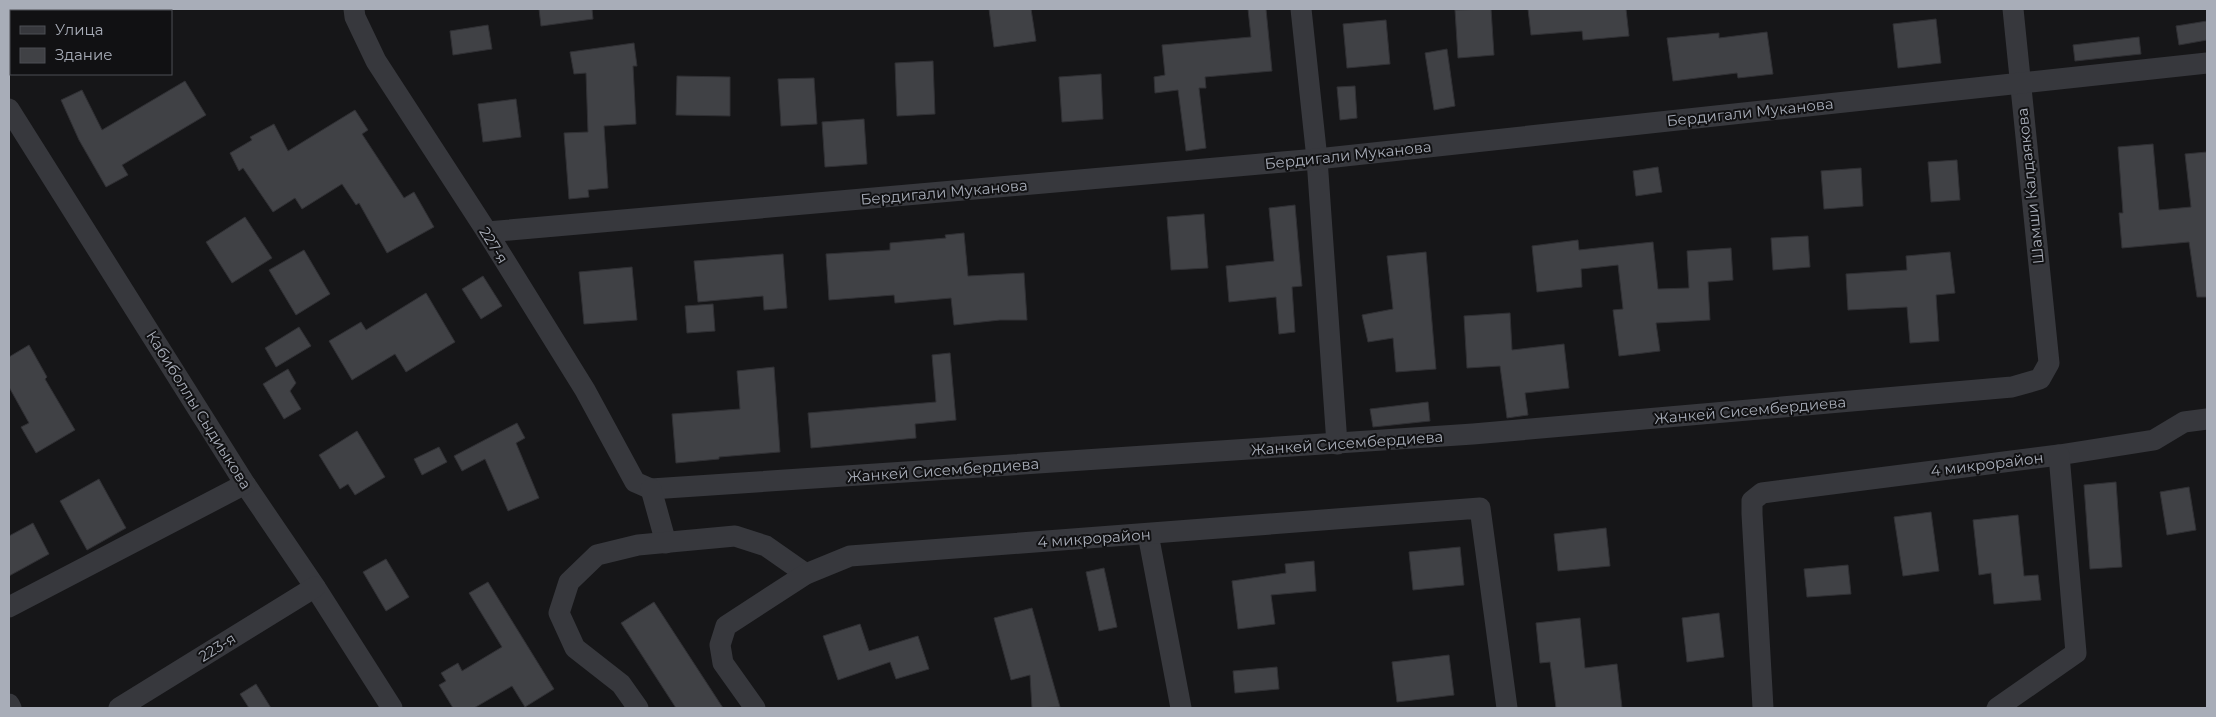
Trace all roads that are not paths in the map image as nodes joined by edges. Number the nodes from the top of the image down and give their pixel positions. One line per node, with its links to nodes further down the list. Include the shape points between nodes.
1 (354, 9): 8 (street, 227-я, via 376,61)
2 (1301, 9): 7 (street)
3 (2013, 9): 5 (street, Шамши Калдаякова)
4 (2207, 63): 5 (street, Бердигали Муканова)
5 (2020, 83): 7 (street, Бердигали Муканова); 9 (street, Шамши Калдаякова)
6 (9, 109): 13 (street, Кабиболлы Сыдиыкова)
7 (1317, 159): 8 (street, Бердигали Муканова); 11 (street)
8 (487, 232): 14 (street, 227-я)
9 (2048, 364): 11 (street, Жанкей Сисембердиева, via 2040,380 2012,387)
10 (2207, 419): 12 (street, 4 микрорайон, via 2184,422 2154,440)
11 (1337, 444): 14 (street, Жанкей Сисембердиева)
12 (2059, 455): 28 (street, 4 микрорайон, via 1762,493 1752,501); 29 (street, via 2076,653)
13 (245, 484): 18 (street, Кабиболлы Сыдиыкова); 19 (street)
14 (643, 486): 16 (street, 227-я)
15 (1148, 534): 17 (street, 4 микрорайон, via 850,556); 26 (street); 27 (street, 4 микрорайон, via 1480,508)
16 (666, 543): 17 (street, via 736,536 766,546); 24 (street, via 638,545 597,555 569,582 559,613 575,648 621,684)
17 (806, 574): 25 (street, 4 микрорайон, via 726,626 720,645 723,663)
18 (315, 587): 22 (street, 223-я); 23 (street, Кабиболлы Сыдиыкова)
19 (9, 607)
20 (9, 704): 21 (street)
21 (11, 708)
22 (119, 708)
23 (392, 708)
24 (638, 708)
25 (755, 708)
26 (1181, 708)
27 (1507, 708)
28 (1764, 708)
29 (1997, 708)

